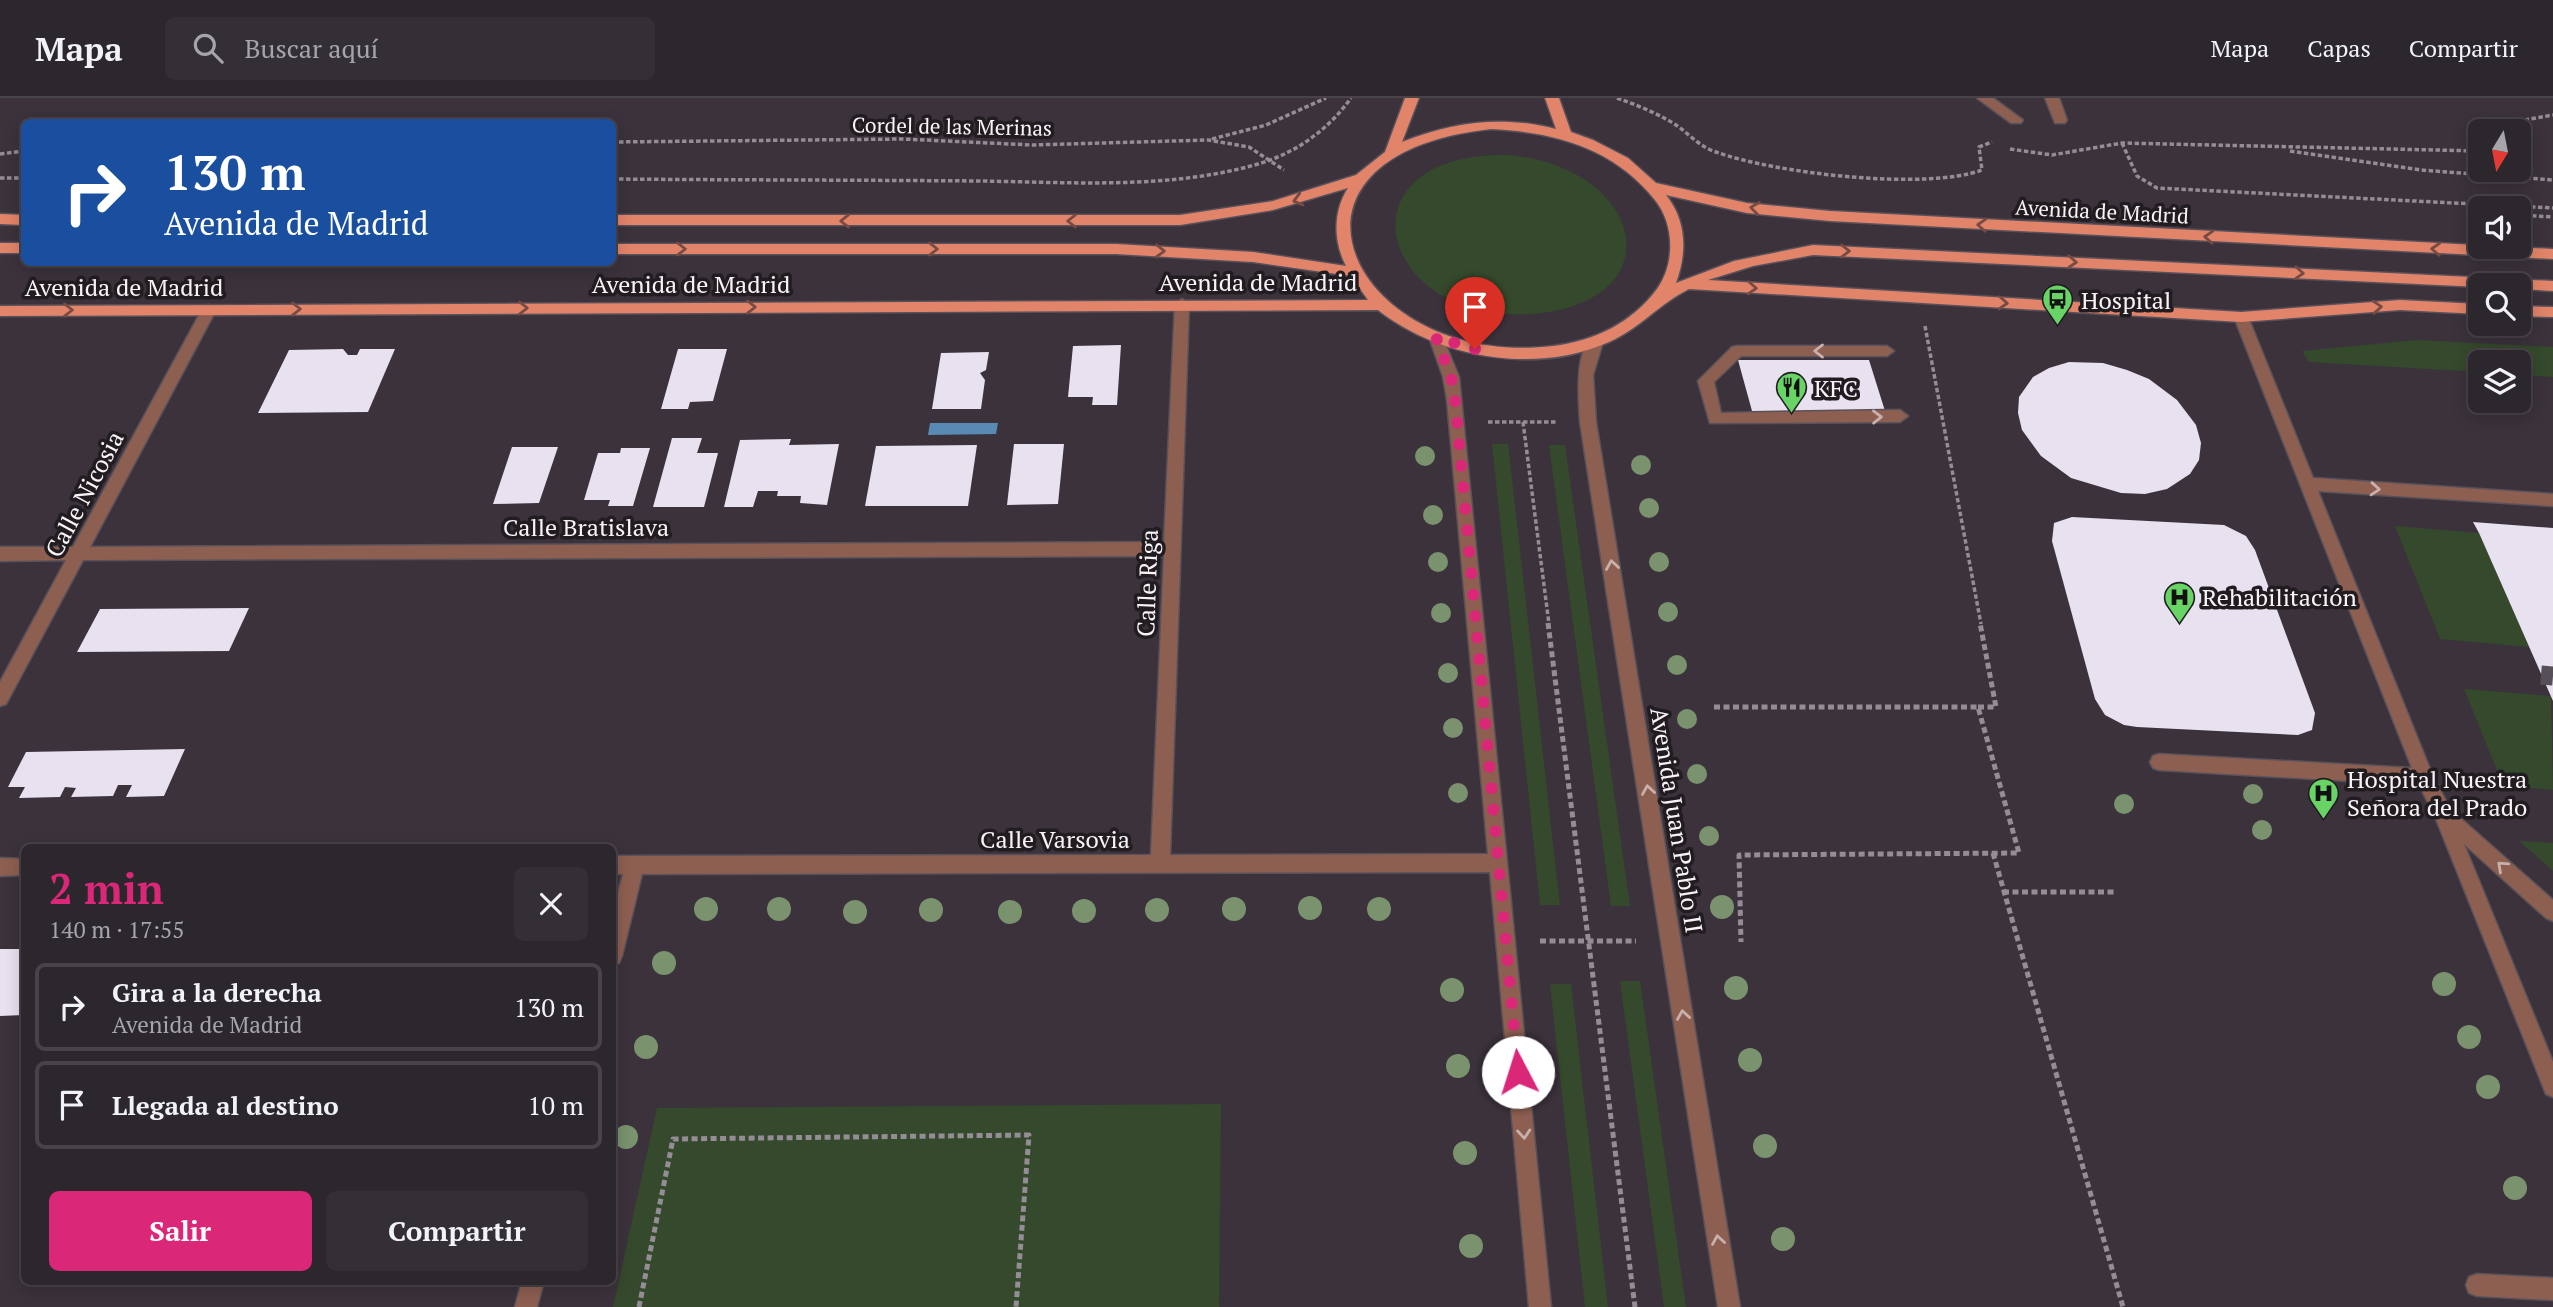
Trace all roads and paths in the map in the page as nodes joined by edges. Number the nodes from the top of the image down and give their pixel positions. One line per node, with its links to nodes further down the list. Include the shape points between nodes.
1 (1326, 98): 13 (path, via 1266,125)
2 (1351, 98): 23 (path, via 1318,133)
3 (1412, 98): 21 (main road)
4 (1552, 98): 12 (main road)
5 (1617, 98): 16 (path, via 1670,121 1710,151 1776,167 1960,178 1982,169 1980,145 1987,141)
6 (1984, 98): 10 (street)
7 (2052, 98): 11 (street)
8 (2553, 115): 9 (path)
9 (2530, 119)
10 (2016, 120)
11 (2060, 120)
12 (1565, 135): 21 (main road, Avenida de Madrid, via 1479,125 1432,134); 30 (main road, Avenida de Madrid, via 1619,159)
13 (1208, 140): 14 (path, Cordel de las Merinas, via 1046,145 903,139); 23 (path, Cordel de las Merinas, via 1249,147)
14 (616, 142)
15 (2122, 143): 17 (path, via 2074,153 2025,153); 18 (path); 31 (path, via 2134,175 2157,188)
16 (1999, 144)
17 (2004, 146)
18 (2223, 146): 20 (path); 29 (path, via 2305,152 2431,171)
19 (21, 151): 22 (path)
20 (2468, 151)
21 (1392, 152): 27 (main road, Avenida de Madrid)
22 (0, 154)
23 (1271, 159): 24 (path, Cordel de las Merinas); 28 (path, via 1213,172 1113,180)
24 (1284, 170)
25 (0, 178): 26 (path)
26 (21, 178)
27 (1362, 178): 36 (main road, Avenida de Madrid, one-way to 36, via 1296,201 1180,220); 41 (main road, Avenida de Madrid, via 1344,218 1345,245)
28 (616, 180)
29 (2553, 180)
30 (1652, 187): 40 (main road, Avenida de Madrid, one-way to 30, via 1829,216 1747,208); 45 (main road, Avenida de Madrid, via 1673,220 1678,247 1674,273)
31 (2553, 208)
32 (2531, 216): 33 (path)
33 (2553, 217)
34 (0, 219): 35 (main road)
35 (21, 219)
36 (616, 220)
37 (0, 248): 38 (main road, Avenida de Madrid)
38 (21, 248)
39 (616, 249): 41 (main road, Avenida de Madrid, one-way to 41, via 1116,249 1253,257)
40 (2553, 254)
41 (1355, 272): 47 (main road, Avenida de Madrid)
42 (1684, 284): 43 (main road, Avenida de Madrid, one-way to 43, via 1737,263 1812,250); 44 (main road, one-way to 44); 45 (main road, Avenida de Madrid)
43 (2553, 286)
44 (1919, 298): 53 (main road, one-way to 53); 68 (path, via 1996,707)
45 (1661, 299): 55 (main road, Avenida de Madrid, via 1629,327)
46 (1182, 304): 47 (main road, Avenida de Madrid); 49 (main road, Avenida de Madrid, one-way to 46); 63 (street, Calle Riga)
47 (1382, 305): 54 (main road, Avenida de Madrid)
48 (2468, 308): 53 (main road, one-way to 48, via 2400,305)
49 (209, 310): 50 (main road, Avenida de Madrid, one-way to 49); 65 (street, Calle Nicosia)
50 (0, 311)
51 (2531, 312): 52 (main road)
52 (2553, 313)
53 (2241, 317): 61 (street)
54 (1436, 337): 55 (main road, Avenida de Madrid, via 1475,349 1517,353 1558,351); 58 (street, via 1451,377)
55 (1596, 342): 60 (street, Avenida Juan Pablo II, via 1586,375)
56 (1887, 351): 57 (street, one-way to 57, via 1737,351 1706,381 1715,419)
57 (1900, 416)
58 (1457, 422): 59 (path); 74 (street)
59 (1523, 422): 60 (path); 83 (path)
60 (1588, 422): 96 (street, Avenida Juan Pablo II, one-way to 60)
61 (2307, 484): 62 (street, one-way to 62); 70 (street)
62 (2553, 500)
63 (1172, 550): 65 (street, Calle Bratislava); 73 (street, Calle Riga)
64 (0, 554): 65 (street, Calle Bratislava)
65 (78, 554): 66 (street, Calle Nicosia)
66 (0, 699)
67 (1714, 707): 68 (path)
68 (1978, 707): 72 (path, via 2019,853)
69 (2159, 762): 70 (street)
70 (2424, 777): 71 (street)
71 (2442, 811): 81 (street, one-way to 71); 87 (street)
72 (1993, 853): 79 (path); 86 (path, via 1740,855)
73 (1160, 863): 74 (street, Calle Varsovia); 76 (street, Calle Varsovia)
74 (1498, 863): 94 (street, one-way to 94)
75 (616, 865): 76 (street, Calle Varsovia)
76 (635, 865): 82 (street)
77 (0, 867): 78 (street)
78 (21, 867)
79 (2003, 892): 80 (path); 97 (path)
80 (2117, 892)
81 (2553, 912)
82 (616, 941)
83 (1588, 941): 84 (path); 85 (path); 95 (path)
84 (1641, 941)
85 (1537, 942)
86 (1741, 942)
87 (2553, 1087)
88 (532, 1285): 91 (street)
89 (2477, 1285): 90 (street)
90 (2553, 1289)
91 (526, 1307)
92 (639, 1307): 93 (path, via 673,1139 1029,1135)
93 (1016, 1307)
94 (1540, 1307)
95 (1635, 1307)
96 (1729, 1307)
97 (2123, 1307)

